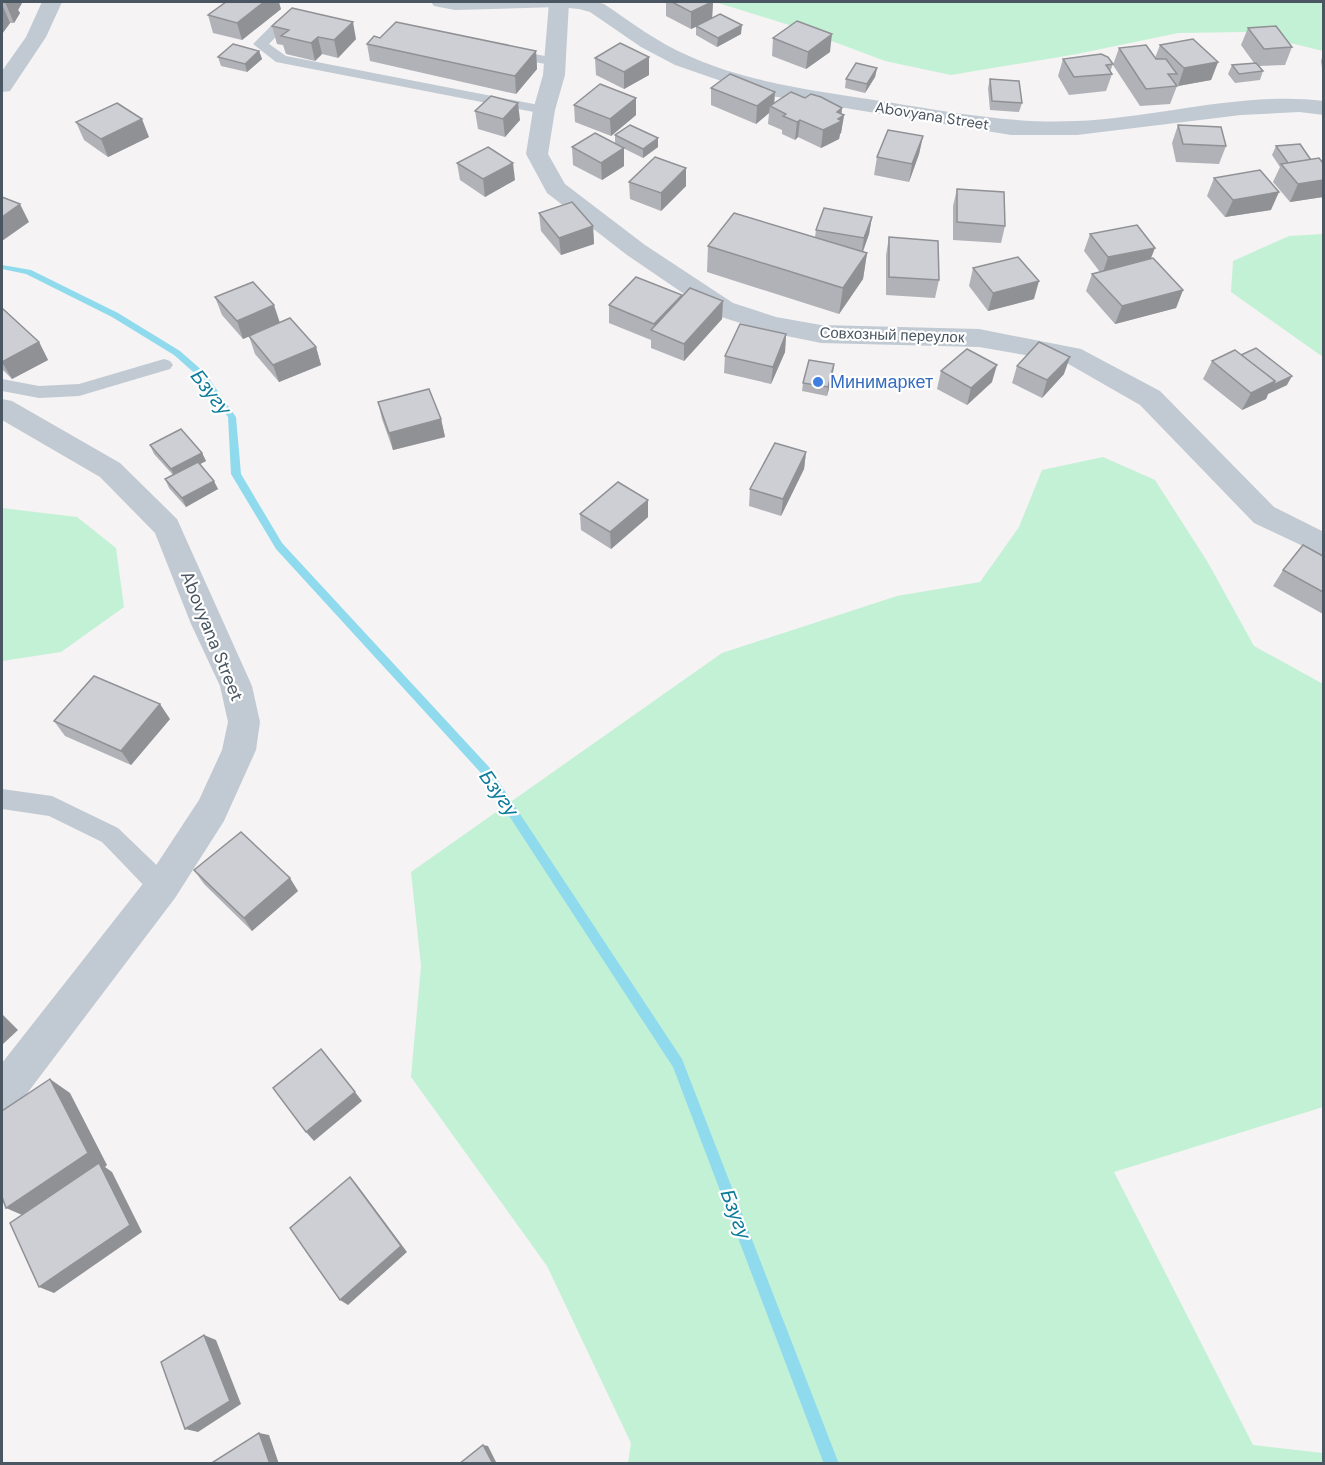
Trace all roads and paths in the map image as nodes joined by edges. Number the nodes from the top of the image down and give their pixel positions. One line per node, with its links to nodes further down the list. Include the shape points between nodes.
1 (52, 2): 7 (street, via 36,37)
2 (441, 2): 3 (street, Abovyana Street)
3 (559, 2): 6 (street, Совхозный переулок); 8 (street, Abovyana Street, via 597,8 648,44 682,61 767,89 989,125 1077,128 1240,108)
4 (281, 24): 9 (lane, via 260,44 281,59)
5 (490, 50): 6 (lane)
6 (556, 62): 9 (street, Совхозный переулок)
7 (2, 86)
8 (1323, 108)
9 (544, 110): 13 (street, Совхозный переулок, via 537,154 555,188 636,250 724,309 772,325 821,334 980,338 1072,355 1150,398 1264,515)
10 (164, 365): 11 (lane, via 79,390 39,392)
11 (2, 385)
12 (2, 408): 15 (street, Abovyana Street, via 110,470 167,527 236,686 244,722 239,750 212,810)
13 (1323, 545)
14 (2, 799): 15 (lane, via 52,806 110,835)
15 (162, 887): 16 (street, Abovyana Street)
16 (2, 1094)

